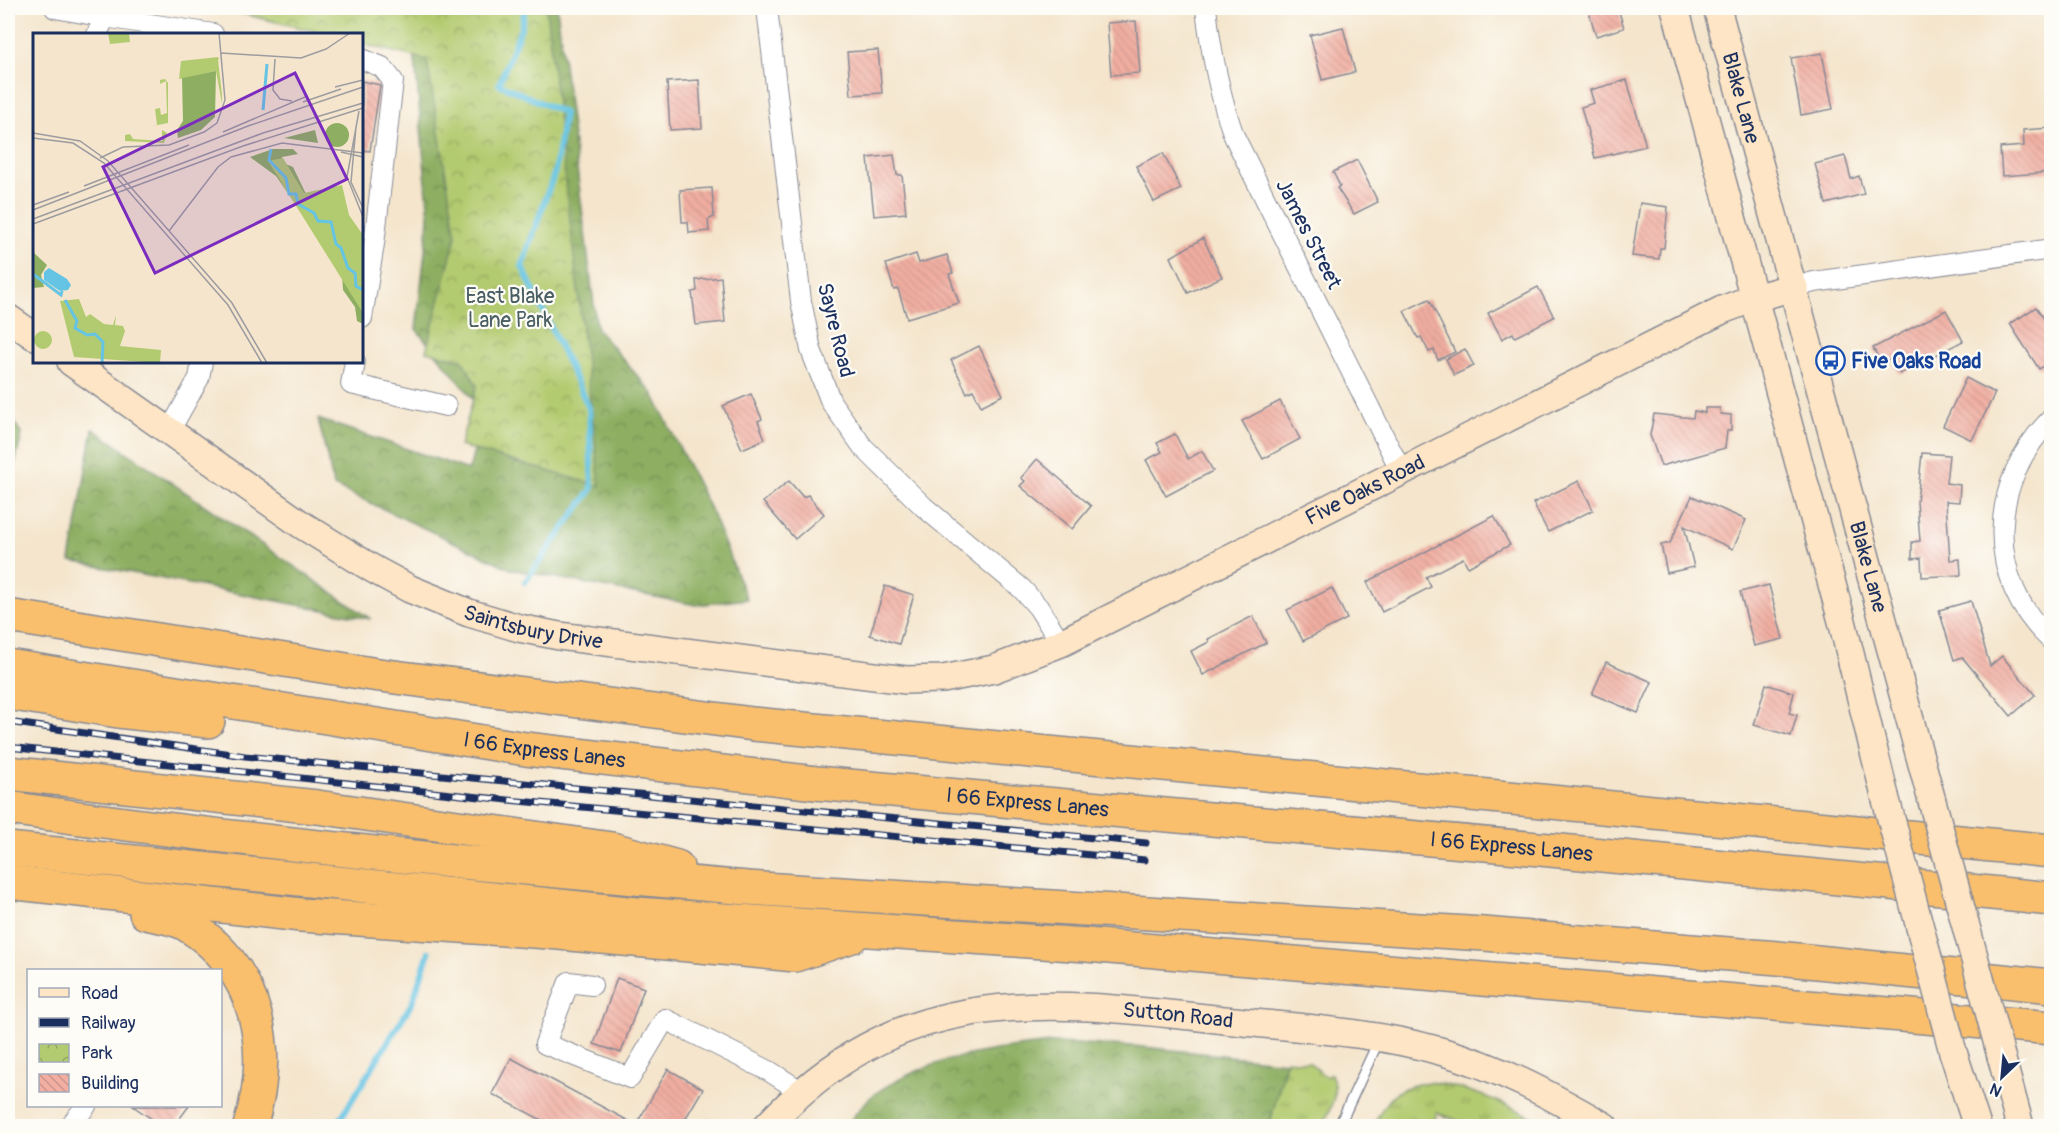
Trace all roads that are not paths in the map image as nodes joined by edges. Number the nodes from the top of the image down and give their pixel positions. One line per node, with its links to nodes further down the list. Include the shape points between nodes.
1 (55, 8): 6 (street)
2 (767, 8): 26 (street, Sayre Road, via 801,301 811,350 831,402 863,447 924,507 1022,589)
3 (1206, 8): 23 (street, James Street, via 1209,42 1234,136)
4 (1675, 8): 13 (street, Blake Lane)
5 (1717, 8): 12 (street, Blake Lane)
6 (105, 16): 7 (street); 8 (street)
7 (97, 33)
8 (207, 33)
9 (363, 59): 10 (street, via 382,67 393,81)
10 (368, 243): 14 (street)
11 (2052, 249): 12 (street, Five Oaks Road)
12 (1794, 287): 13 (street, Five Oaks Road); 51 (street, Blake Lane, bridge)
13 (1754, 298): 23 (street, Five Oaks Road, via 1722,310); 45 (street, Blake Lane, bridge)
14 (363, 306)
15 (8, 318): 16 (street)
16 (33, 335)
17 (72, 363): 22 (street, Saintsbury Drive)
18 (202, 363): 22 (street, via 199,378)
19 (354, 363): 20 (street, via 351,384)
20 (446, 406)
21 (2052, 418): 25 (street, via 2038,431 2016,466 2002,522 2011,581 2028,615)
22 (170, 430): 26 (street, Saintsbury Drive, via 303,525 373,569 438,602 519,628 906,680 943,679 994,669)
23 (1401, 471): 26 (street, Five Oaks Road)
24 (8, 616): 33 (highway, via 372,674 753,724)
25 (2052, 641)
26 (1061, 643)
27 (8, 666): 29 (highway, I 66 Express Lanes)
28 (8, 693): 29 (highway, via 118,711 320,734)
29 (526, 749): 37 (highway, I 66 Express Lanes, via 816,783)
30 (8, 773): 36 (highway, via 317,807 612,849)
31 (8, 808): 36 (highway, via 299,844)
32 (8, 849): 38 (highway, via 613,911)
33 (2052, 851)
34 (8, 882): 35 (highway)
35 (54, 888): 38 (highway, via 301,915 795,955); 47 (highway, via 184,923 220,951 242,979 258,1029 261,1082)
36 (748, 888): 40 (highway, via 1484,934)
37 (2052, 899)
38 (868, 931): 41 (highway, via 1110,947)
39 (592, 985): 43 (street, via 569,981 545,1044 630,1078 666,1019)
40 (2052, 986)
41 (2052, 1028)
42 (1380, 1038): 43 (street, Sutton Road, via 1095,1007 998,1007 931,1021 888,1036 832,1068); 49 (lane); 50 (street, Sutton Road, via 1441,1051 1510,1076)
43 (802, 1092): 48 (street, Sutton Road)
44 (85, 1107): 46 (street)
45 (1973, 1120)
46 (70, 1126)
47 (249, 1126)
48 (767, 1126)
49 (1339, 1126)
50 (1604, 1126)
51 (2020, 1126)

